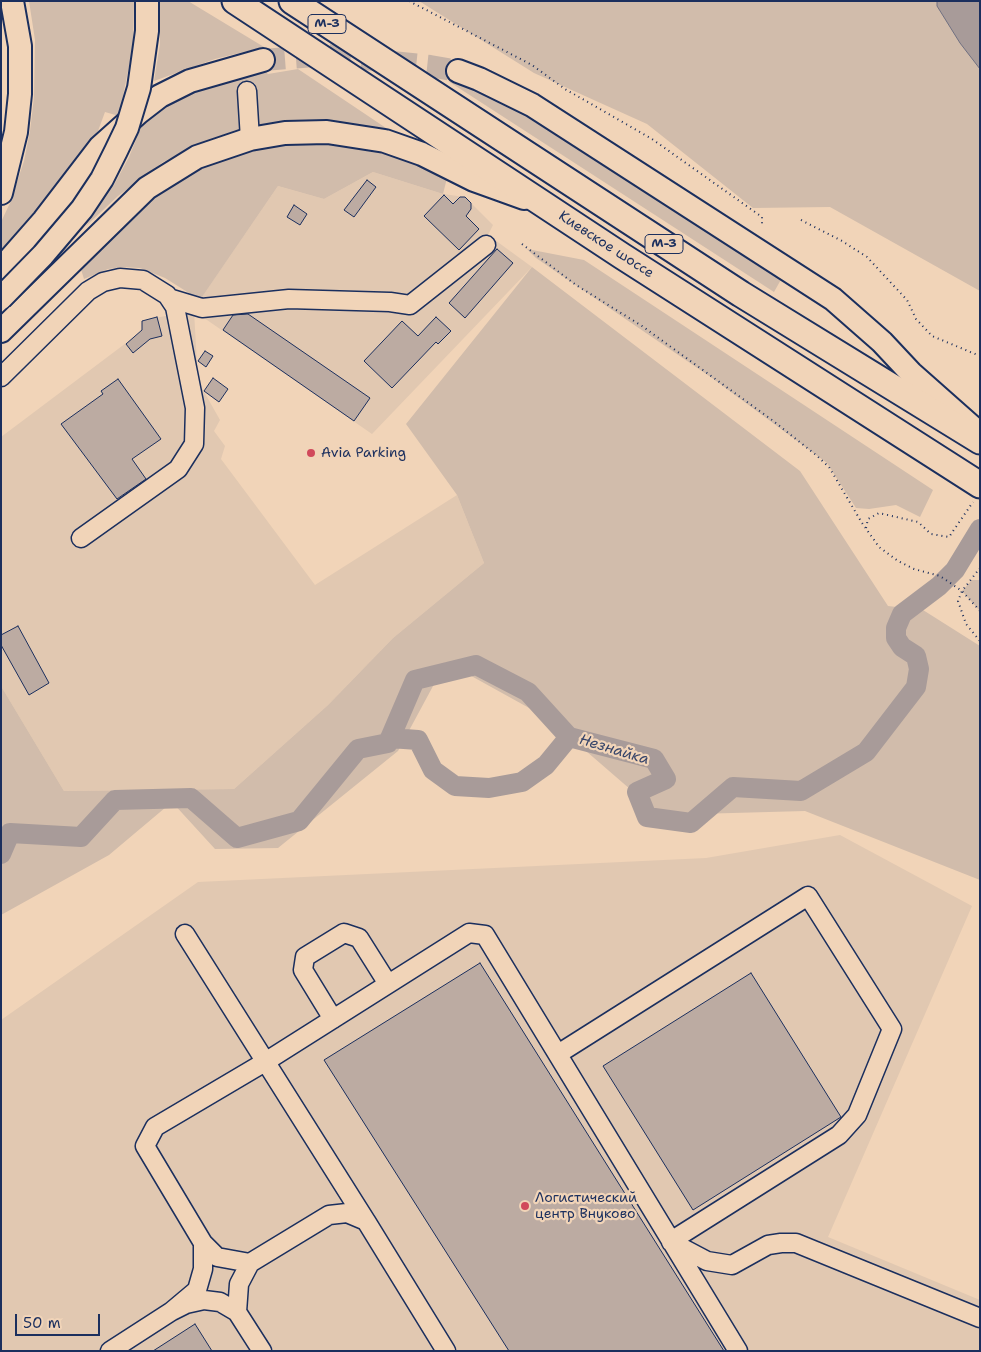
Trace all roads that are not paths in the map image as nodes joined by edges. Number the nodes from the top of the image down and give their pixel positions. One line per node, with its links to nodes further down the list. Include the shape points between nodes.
1 (12, 1): 9 (main road, via 20,46 21,88 16,132)
2 (147, 1): 13 (main road, bridge, via 147,31 139,88 116,151 82,209)
3 (234, 1): 10 (highway, Киевское шоссе / М-3)
4 (292, 1): 17 (highway, М-3, via 741,294)
5 (264, 60): 12 (main road, via 201,77 147,105 100,147 44,220)
6 (458, 71): 17 (main road, via 532,105 833,299 882,342)
7 (247, 91): 8 (street)
8 (250, 139): 10 (main road, via 305,132 357,135 386,141 480,182); 15 (main road, via 197,157 147,188)
9 (1, 193)
10 (544, 205): 18 (highway, Киевское шоссе / М-3, via 949,465)
11 (486, 245): 14 (street, via 410,305 289,299 202,308)
12 (1, 269)
13 (1, 298)
14 (169, 298): 16 (street, via 143,280 120,278 103,282 88,291); 19 (street, via 178,315 195,408 194,444 178,469)
15 (1, 331)
16 (1, 377)
17 (975, 434)
18 (977, 493)
19 (81, 538)
20 (185, 934): 24 (street)
21 (388, 984): 22 (street); 22 (street, via 359,938 344,933 305,957 303,970); 23 (street, via 469,933 486,935)
22 (333, 1019): 24 (street)
23 (558, 1054): 28 (street); 28 (street, via 808,896 892,1029 857,1115 839,1135)
24 (265, 1062): 25 (street); 29 (street, via 155,1127 145,1146)
25 (332, 1168): 26 (street, via 336,1197); 27 (street)
26 (329, 1214): 27 (street, via 347,1213); 30 (street)
27 (366, 1221): 36 (street)
28 (671, 1242): 33 (street, via 707,1261 732,1265 768,1246 796,1243); 37 (street)
29 (203, 1244): 30 (street, via 217,1257); 31 (street, via 203,1269 197,1290)
30 (250, 1263): 32 (street, via 239,1284)
31 (172, 1310): 32 (street, via 204,1300 220,1302); 34 (street)
32 (237, 1312): 35 (street)
33 (980, 1318)
34 (110, 1351)
35 (262, 1351)
36 (446, 1351)
37 (738, 1351)

